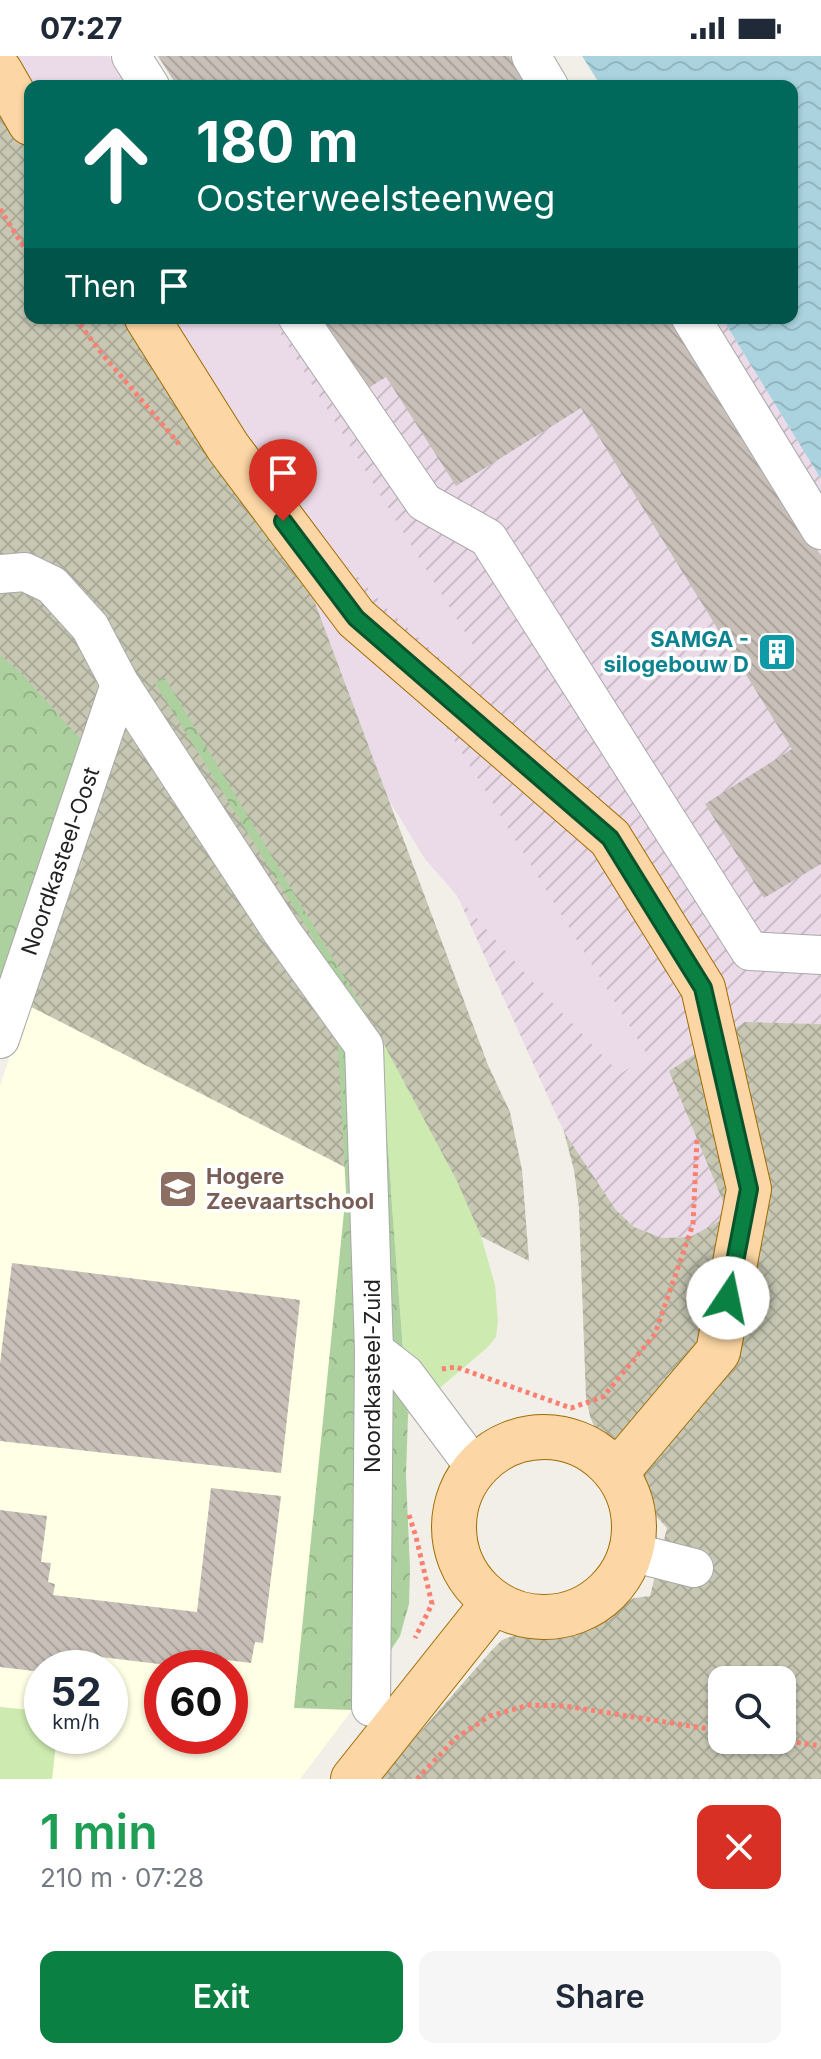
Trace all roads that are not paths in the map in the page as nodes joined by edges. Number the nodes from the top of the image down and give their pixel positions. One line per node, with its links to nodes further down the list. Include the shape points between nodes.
1 (131, 56): 4 (street)
2 (531, 56): 5 (street)
3 (0, 71): 6 (main road)
4 (146, 80)
5 (545, 80)
6 (24, 113)
7 (151, 324): 17 (main road, via 228,447 356,618 610,838 703,988 749,1189 718,1352)
8 (302, 324): 13 (street, via 424,502 488,538 750,951)
9 (695, 324): 10 (street)
10 (821, 530)
11 (0, 574): 12 (street, via 25,572 52,585 90,627)
12 (120, 684): 14 (street, Noordkasteel-Oost); 15 (street, Noordkasteel-Zuid, via 282,932 364,1046)
13 (821, 955)
14 (0, 1039)
15 (374, 1350): 16 (street, via 405,1374); 21 (street, Noordkasteel-Zuid)
16 (476, 1469): 17 (main road, via 508,1443 540,1436 571,1441 596,1453); 20 (main road, via 462,1487 453,1519 456,1551 470,1580)
17 (616, 1473): 18 (main road, via 630,1497 635,1524)
18 (631, 1552): 19 (street); 20 (main road, via 620,1577 578,1612 551,1618 523,1616)
19 (694, 1568)
20 (493, 1603): 22 (main road)
21 (371, 1707)
22 (353, 1779)

